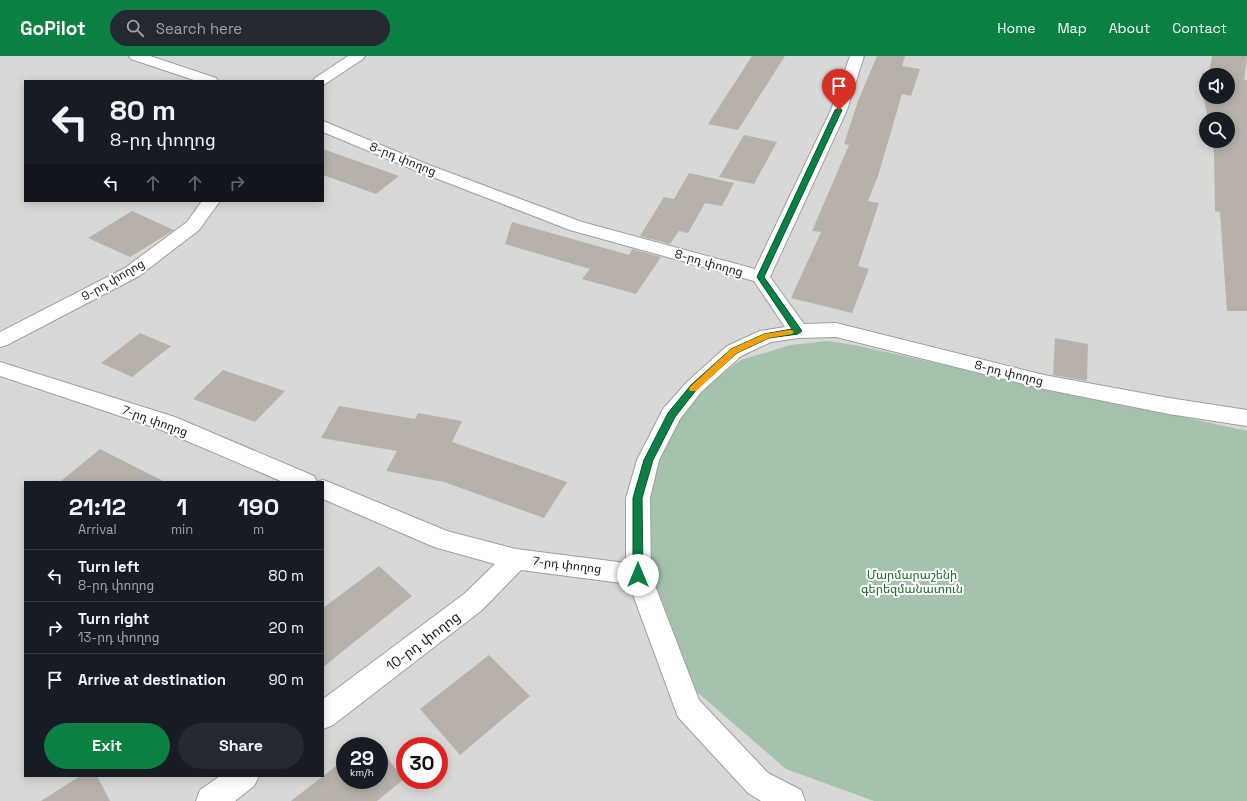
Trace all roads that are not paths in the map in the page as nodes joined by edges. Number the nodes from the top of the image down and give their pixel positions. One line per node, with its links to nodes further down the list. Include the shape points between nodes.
1 (136, 56): 4 (street)
2 (358, 56): 5 (street)
3 (857, 56): 8 (street, via 839,110)
4 (208, 80)
5 (322, 80)
6 (324, 126): 8 (street, 8-րդ փողոց, via 423,168 576,226)
7 (210, 202): 10 (street, 9-րդ փողոց, via 193,226 132,272)
8 (760, 277): 9 (street)
9 (798, 331): 12 (street, 8-րդ փողոց, via 836,330 1044,382); 16 (street, 8-րդ փողոց, via 767,336 734,351 694,387 671,415 648,460 638,498)
10 (0, 340)
11 (0, 369): 13 (street, 7-րդ փողոց, via 167,423)
12 (1247, 418)
13 (304, 481)
14 (324, 489): 15 (street, 7-րդ փողոց, via 443,540)
15 (516, 559): 16 (street, 7-րդ փողոց); 17 (street, 10-րդ փողոց, via 473,602)
16 (638, 575): 20 (street, via 688,708 758,783)
17 (324, 715)
18 (243, 777): 19 (street)
19 (211, 801)
20 (790, 801)

